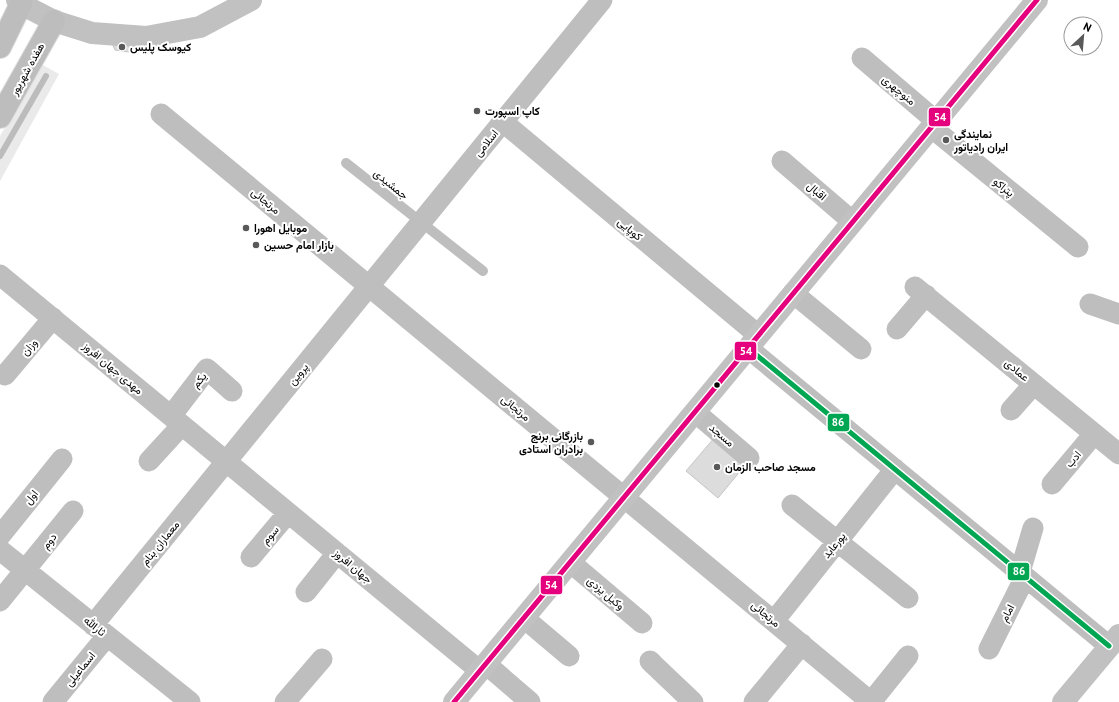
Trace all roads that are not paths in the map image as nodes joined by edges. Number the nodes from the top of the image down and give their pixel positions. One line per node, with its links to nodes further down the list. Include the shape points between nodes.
1 (251, 0): 5 (main road, via 200,27 146,37 92,34)
2 (602, 0): 10 (street, اسلامی)
3 (1036, 0): 11 (main road)
4 (19, 2): 5 (main road); 6 (main road)
5 (54, 21): 9 (main road, هفده شهریور)
6 (0, 47)
7 (862, 58): 11 (street, منوچهری)
8 (161, 114): 19 (street, مرتجائی)
9 (0, 117)
10 (502, 122): 15 (street, اسلامی); 25 (street, کوپایی)
11 (933, 124): 14 (main road); 16 (street, پتراکو)
12 (782, 161): 14 (street, اقبال)
13 (346, 163): 15 (lane, جمشیدی)
14 (853, 222): 20 (main road)
15 (420, 223): 17 (lane, جمشیدی); 19 (street, اسلامی)
16 (1078, 247)
17 (483, 271)
18 (0, 274): 23 (street, مهدی جهان افروز)
19 (369, 286): 38 (street, پروین); 41 (street, مرتجائی)
20 (793, 293): 25 (main road); 26 (street)
21 (1090, 304): 22 (street)
22 (1119, 314)
23 (53, 318): 27 (street, وزان); 32 (street, مهدی جهان افروز)
24 (897, 329): 28 (street, عمادی, via 921,291)
25 (753, 341): 31 (main road); 39 (street, کوپایی)
26 (861, 349)
27 (5, 375)
28 (1034, 384): 30 (street); 33 (street, عمادی)
29 (232, 391): 32 (street, یکم, via 207,369)
30 (1011, 410)
31 (694, 412): 35 (street, مسجد); 41 (main road)
32 (176, 420): 37 (street); 38 (street, مهدی جهان افروز)
33 (1094, 434): 34 (street, عمادی); 40 (street, ادب)
34 (1119, 454)
35 (749, 458)
36 (62, 459): 46 (street, اول)
37 (149, 461)
38 (226, 462): 44 (street, جهان افروز); 60 (street, معماران بنام)
39 (895, 469): 47 (street, پورعابد); 53 (street, کوپایی)
40 (1052, 484)
41 (624, 497): 51 (main road); 58 (street, مرتجائی)
42 (792, 505): 47 (street)
43 (73, 511): 52 (street, دوم)
44 (288, 513): 49 (street, جهان افروز); 50 (street, سوم)
45 (1033, 528): 53 (street, امام)
46 (0, 536)
47 (838, 541): 55 (street); 58 (street, پورعابد)
48 (0, 550): 52 (street, ثارالله)
49 (337, 553): 54 (street); 68 (street, جهان افروز)
50 (251, 557)
51 (570, 562): 57 (main road); 59 (street, وکیل یزدی)
52 (25, 571): 56 (street, دوم); 60 (street, ثارالله)
53 (1023, 575): 61 (street, کوپایی); 63 (street, امام)
54 (306, 592)
55 (908, 598)
56 (0, 601)
57 (524, 618): 64 (street); 68 (main road)
58 (774, 621): 62 (street, مرتجائی)
59 (642, 623)
60 (100, 630): 69 (street, اسماعیلی); 70 (street, ثارالله)
61 (1114, 640): 77 (main road)
62 (802, 644): 75 (street); 76 (street, مرتجائی)
63 (989, 649)
64 (569, 656)
65 (908, 656): 76 (street)
66 (322, 659): 71 (street)
67 (650, 661): 74 (street)
68 (483, 667): 72 (main road); 73 (street, جهان افروز)
69 (53, 702)
70 (190, 702)
71 (285, 702)
72 (454, 702)
73 (530, 702)
74 (693, 702)
75 (754, 702)
76 (871, 702)
77 (1063, 702)

